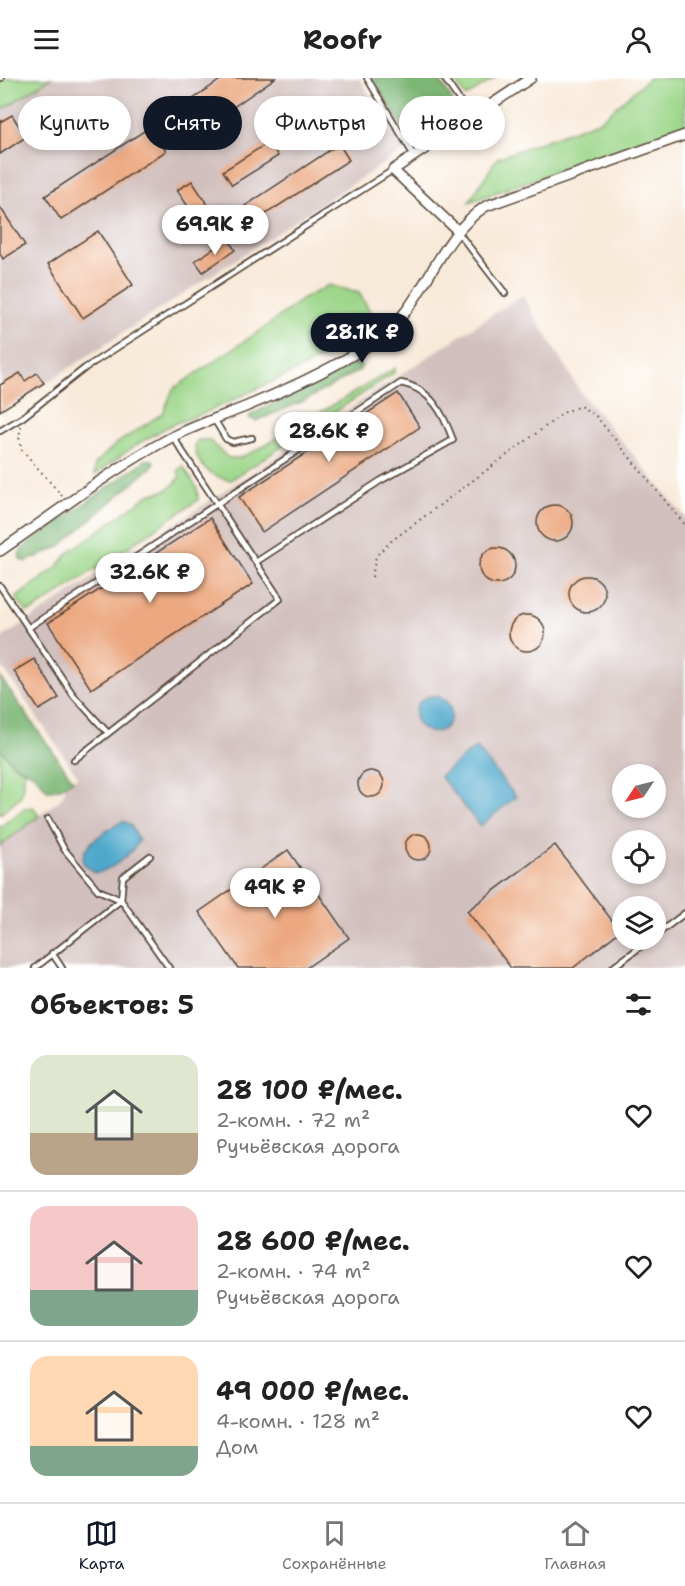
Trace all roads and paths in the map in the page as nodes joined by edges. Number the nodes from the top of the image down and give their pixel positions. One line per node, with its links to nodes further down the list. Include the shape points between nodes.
1 (367, 78): 8 (lane)
2 (444, 78): 4 (lane)
3 (531, 78): 5 (street)
4 (456, 96)
5 (503, 96)
6 (685, 135): 10 (street, via 502,199 470,217)
7 (419, 150): 8 (street)
8 (413, 154): 9 (street)
9 (393, 170): 10 (street); 12 (lane, via 85,368)
10 (457, 230): 11 (lane); 13 (street, via 404,313 376,340 291,386)
11 (505, 293)
12 (23, 417): 14 (lane); 18 (path, via 19,437 22,450)
13 (214, 419): 15 (street); 16 (lane, via 226,440)
14 (0, 431)
15 (172, 437): 17 (lane); 18 (street)
16 (252, 438)
17 (216, 503): 21 (lane); 21 (lane, via 401,383 425,392 434,402 453,440 380,481); 24 (lane)
18 (69, 504): 20 (street)
19 (685, 525): 22 (path, via 595,415 580,406 565,412 390,542 376,556)
20 (0, 551)
21 (255, 562): 25 (lane, via 280,599)
22 (372, 577)
23 (0, 586): 24 (lane)
24 (28, 628): 25 (lane, via 74,696)
25 (108, 733): 26 (lane)
26 (74, 760)
27 (48, 819): 29 (lane, via 64,849 98,890)
28 (150, 856): 29 (lane, via 123,877)
29 (121, 900): 33 (lane); 36 (lane)
30 (685, 913): 31 (lane)
31 (666, 927)
32 (636, 950): 37 (lane)
33 (52, 954): 34 (lane); 35 (lane)
34 (35, 968)
35 (62, 968)
36 (169, 968)
37 (612, 968)

